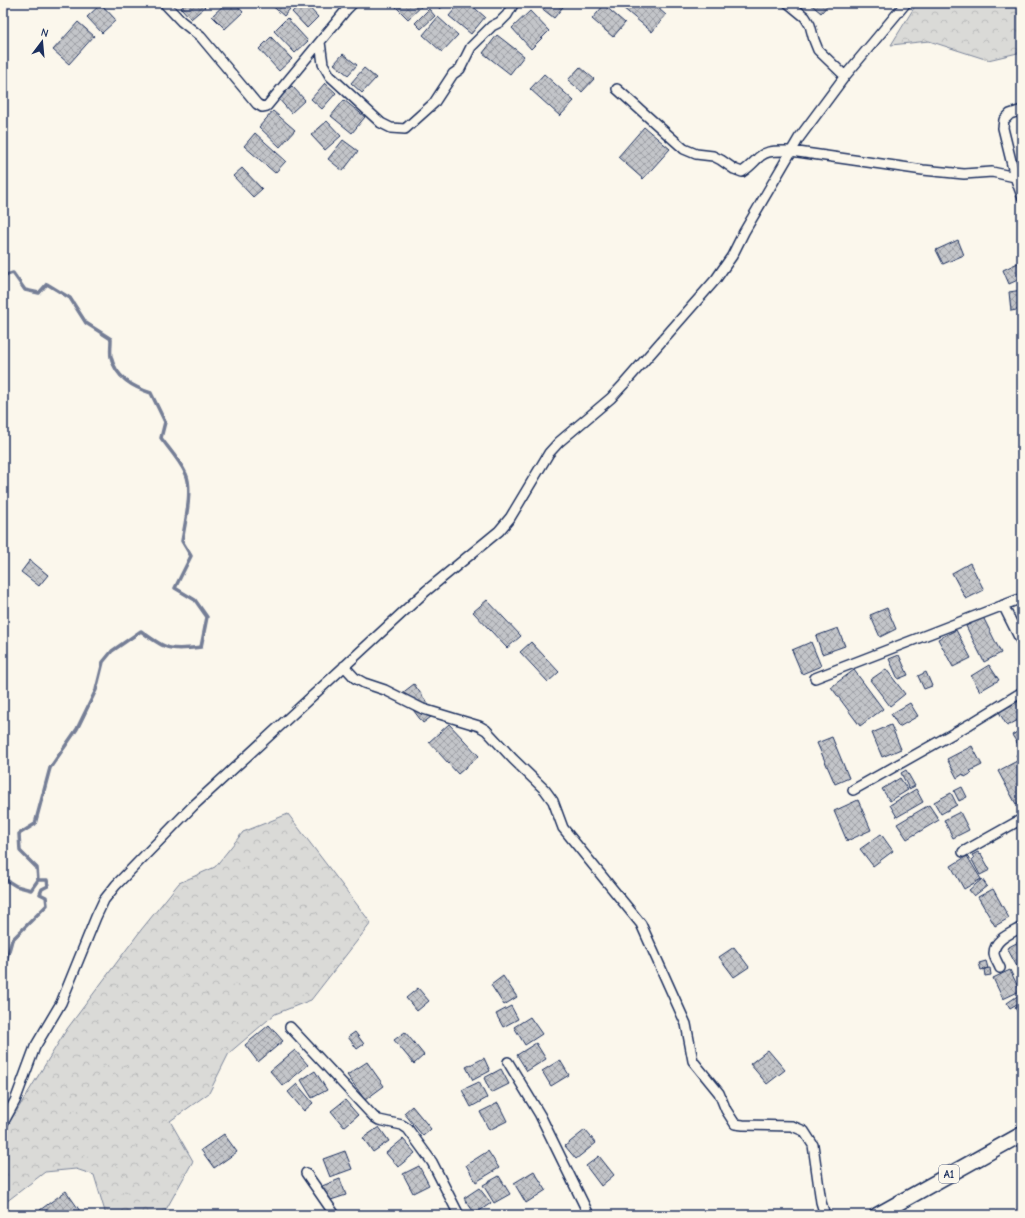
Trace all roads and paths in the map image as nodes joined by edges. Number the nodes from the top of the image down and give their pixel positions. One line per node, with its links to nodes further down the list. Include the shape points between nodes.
1 (164, 3): 6 (street, via 201,37 262,107 267,106)
2 (514, 3): 6 (street, via 507,15 471,47 460,69 453,74 434,103 405,129 391,128 381,123 330,76 323,64)
3 (788, 3): 7 (street, via 805,17 818,50)
4 (906, 3): 7 (street)
5 (346, 5): 6 (street)
6 (320, 42)
7 (845, 76): 10 (street)
8 (617, 89): 10 (street, via 684,149 696,154 713,156 734,170 747,170 761,154 768,151)
9 (1022, 110): 11 (street, via 1010,114 1004,120 1002,128)
10 (791, 152): 11 (street, via 923,170 964,174 992,172); 16 (street, via 732,256 716,279 611,398 549,453 520,502 499,531 426,591)
11 (1015, 176): 12 (street)
12 (1022, 196)
13 (1022, 598): 14 (street)
14 (1003, 605): 15 (street); 17 (street)
15 (1022, 643)
16 (344, 666): 26 (street, via 192,806 116,884 104,900 60,1003 35,1047 15,1101); 32 (street, via 355,678 364,683 385,690 423,709 486,730 545,790 553,801 563,828 641,924 686,1024 693,1061 719,1093 734,1124 792,1126 804,1131 812,1145)
17 (815, 678)
18 (1022, 692): 19 (street)
19 (853, 790)
20 (1022, 819): 21 (street)
21 (963, 852)
22 (1022, 927): 23 (street, via 1001,939 995,947 994,954)
23 (1000, 968)
24 (290, 1028): 30 (street, via 374,1117 408,1129 432,1162)
25 (508, 1062): 31 (street, via 540,1115)
26 (3, 1123)
27 (1022, 1134): 33 (highway, A1)
28 (306, 1173): 29 (street)
29 (335, 1215)
30 (459, 1215)
31 (589, 1215)
32 (825, 1215)
33 (877, 1215)

